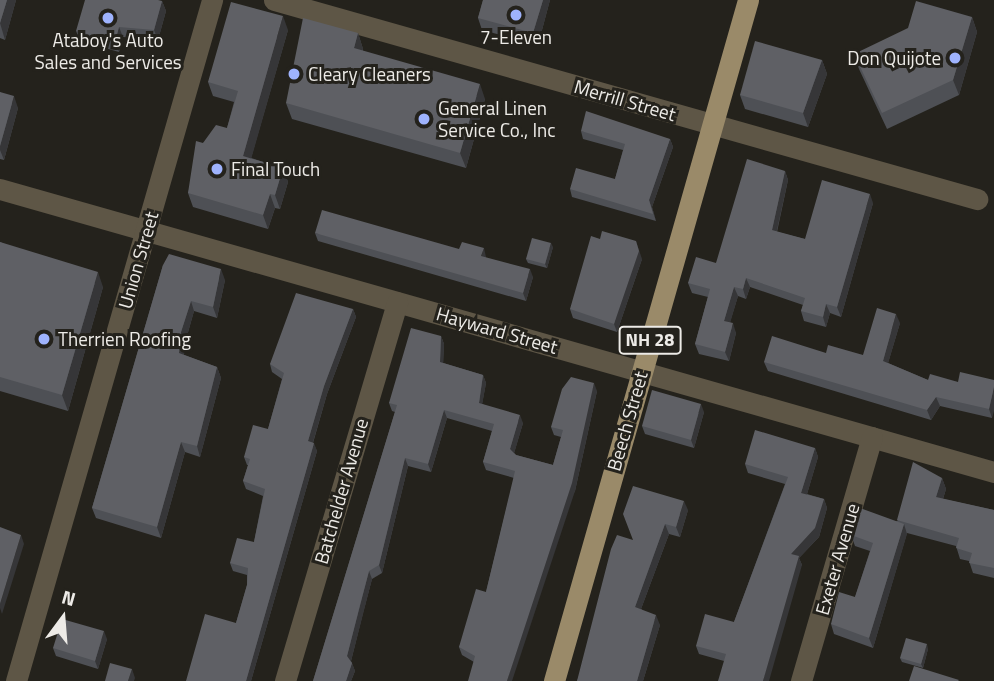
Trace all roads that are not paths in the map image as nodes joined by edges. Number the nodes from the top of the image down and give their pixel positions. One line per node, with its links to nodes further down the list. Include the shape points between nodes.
1 (212, 0): 7 (street, Union Street)
2 (274, 0): 4 (street, Merrill Street)
3 (748, 0): 4 (main road, Beech Street / NH 28)
4 (712, 125): 6 (street, Merrill Street); 9 (main road, Beech Street / NH 28)
5 (0, 189): 7 (street, Hayward Street)
6 (977, 199)
7 (146, 230): 8 (street, Hayward Street); 12 (street, Union Street)
8 (397, 302): 9 (street, Hayward Street); 13 (street, Batchelder Avenue)
9 (641, 371): 10 (street, Hayward Street); 14 (main road, Beech Street / NH 28)
10 (872, 437): 11 (street, Hayward Street); 15 (street, Exeter Avenue)
11 (994, 471)
12 (16, 681)
13 (285, 681)
14 (554, 681)
15 (801, 681)

